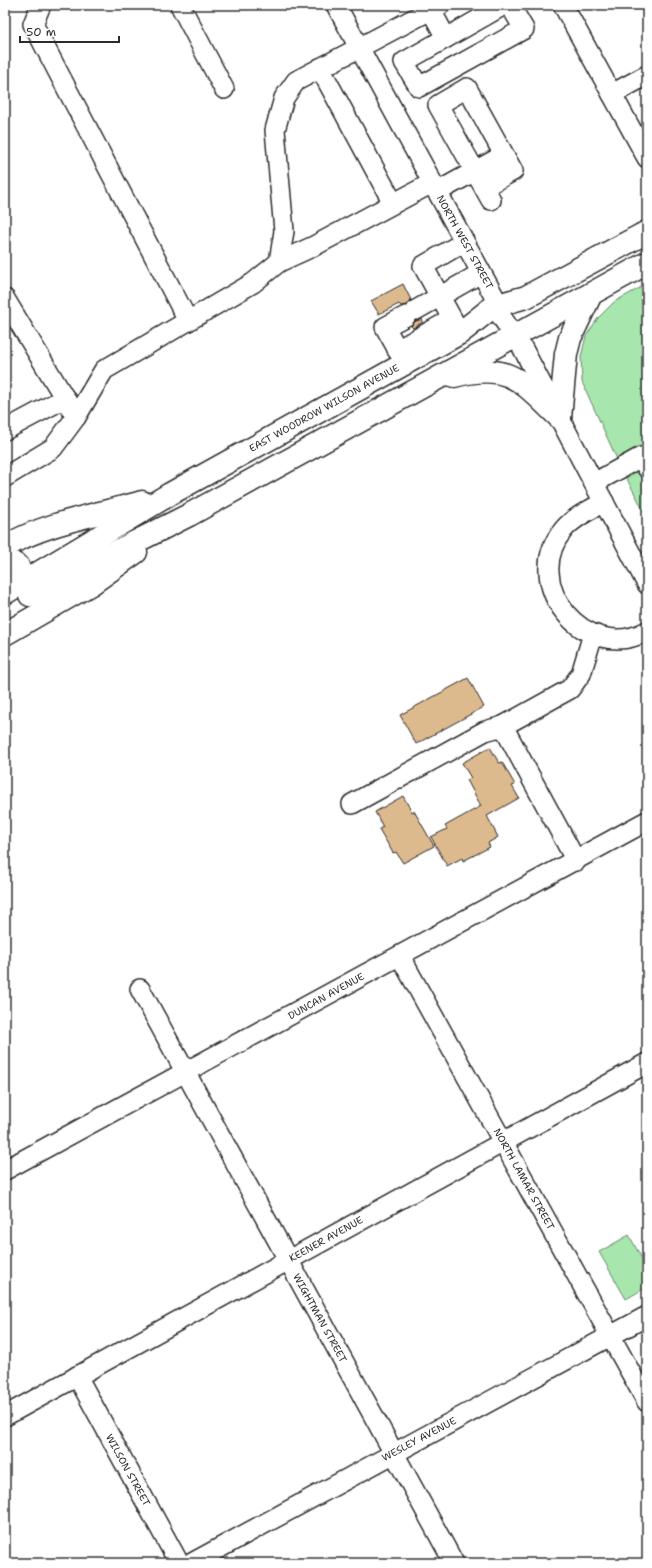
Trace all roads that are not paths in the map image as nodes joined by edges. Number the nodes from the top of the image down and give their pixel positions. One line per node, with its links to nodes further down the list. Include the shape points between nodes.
1 (41, 5): 27 (street, via 33,24)
2 (180, 5): 12 (street)
3 (336, 5): 9 (street, NORTH WEST STREET)
4 (504, 5): 8 (street)
5 (510, 5): 8 (street, via 524,29 419,87 404,62)
6 (563, 5): 13 (street)
7 (436, 7): 8 (street); 9 (street)
8 (446, 38)
9 (359, 47): 10 (street); 16 (street, NORTH WEST STREET)
10 (320, 68): 17 (street); 20 (street, via 296,81 284,98 275,130 284,231)
11 (647, 75): 13 (street)
12 (224, 89)
13 (612, 94): 14 (street)
14 (647, 158)
15 (484, 186): 15 (street, via 438,105 467,88 504,155); 16 (street)
16 (435, 187): 17 (street); 19 (street, NORTH WEST STREET)
17 (393, 203): 20 (street)
18 (647, 232): 26 (main road, EAST WOODROW WILSON AVENUE, via 526,297)
19 (464, 242): 22 (street, NORTH WEST STREET); 24 (street, via 423,266)
20 (279, 262): 27 (street, via 253,283)
21 (647, 263): 23 (main road)
22 (481, 273): 24 (street); 26 (street, NORTH WEST STREET, via 495,298)
23 (591, 294): 29 (main road); 34 (main road, via 570,338 566,354)
24 (440, 296): 28 (street); 30 (street, via 385,328)
25 (6, 301): 32 (street)
26 (494, 306): 28 (main road, EAST WOODROW WILSON AVENUE); 29 (street, NORTH WEST STREET)
27 (188, 321): 33 (street, via 104,370)
28 (456, 326): 30 (main road, EAST WOODROW WILSON AVENUE)
29 (515, 335): 31 (main road); 34 (street, NORTH WEST STREET)
30 (401, 356): 39 (main road, EAST WOODROW WILSON AVENUE)
31 (428, 383): 34 (main road, via 475,370 508,375 522,382); 41 (main road)
32 (65, 398): 33 (street); 35 (street)
33 (76, 417): 37 (street, via 53,448)
34 (560, 418): 38 (street, NORTH WEST STREET)
35 (5, 430)
36 (647, 468): 38 (street, via 641,457)
37 (5, 477)
38 (594, 483): 40 (street, NORTH WEST STREET)
39 (170, 494): 42 (main road, via 43,530); 45 (main road, EAST WOODROW WILSON AVENUE)
40 (604, 502): 44 (street, NORTH WEST STREET); 49 (street, via 572,521 563,530 554,546 549,565 552,590 560,607 582,628)
41 (189, 515): 46 (main road); 48 (main road, via 91,584)
42 (5, 547)
43 (5, 558): 45 (main road, via 18,566 20,574)
44 (647, 584)
45 (9, 590)
46 (5, 608)
47 (647, 631): 49 (street, via 626,638)
48 (5, 634)
49 (593, 634): 50 (street, via 574,685)
50 (503, 726): 51 (street, via 485,731); 53 (street)
51 (352, 804)
52 (647, 821): 53 (street, DUNCAN AVENUE)
53 (576, 861): 54 (street, DUNCAN AVENUE)
54 (400, 956): 57 (street, DUNCAN AVENUE); 58 (street, NORTH LAMAR STREET)
55 (140, 989): 57 (street, WIGHTMAN STREET)
56 (647, 1062): 58 (street, KEENER AVENUE)
57 (186, 1072): 59 (street, DUNCAN AVENUE); 60 (street, WIGHTMAN STREET)
58 (503, 1142): 60 (street, KEENER AVENUE); 62 (street, NORTH LAMAR STREET)
59 (5, 1170)
60 (288, 1260): 63 (street, KEENER AVENUE); 66 (street, WIGHTMAN STREET)
61 (647, 1316): 62 (street, WESLEY AVENUE)
62 (610, 1336): 64 (street, NORTH LAMAR STREET); 66 (street, WESLEY AVENUE)
63 (77, 1376): 65 (street, KEENER AVENUE); 67 (street, WILSON STREET)
64 (647, 1402)
65 (5, 1416)
66 (394, 1453): 68 (street, WESLEY AVENUE); 69 (street, WIGHTMAN STREET)
67 (179, 1563)
68 (192, 1563)
69 (454, 1563)

